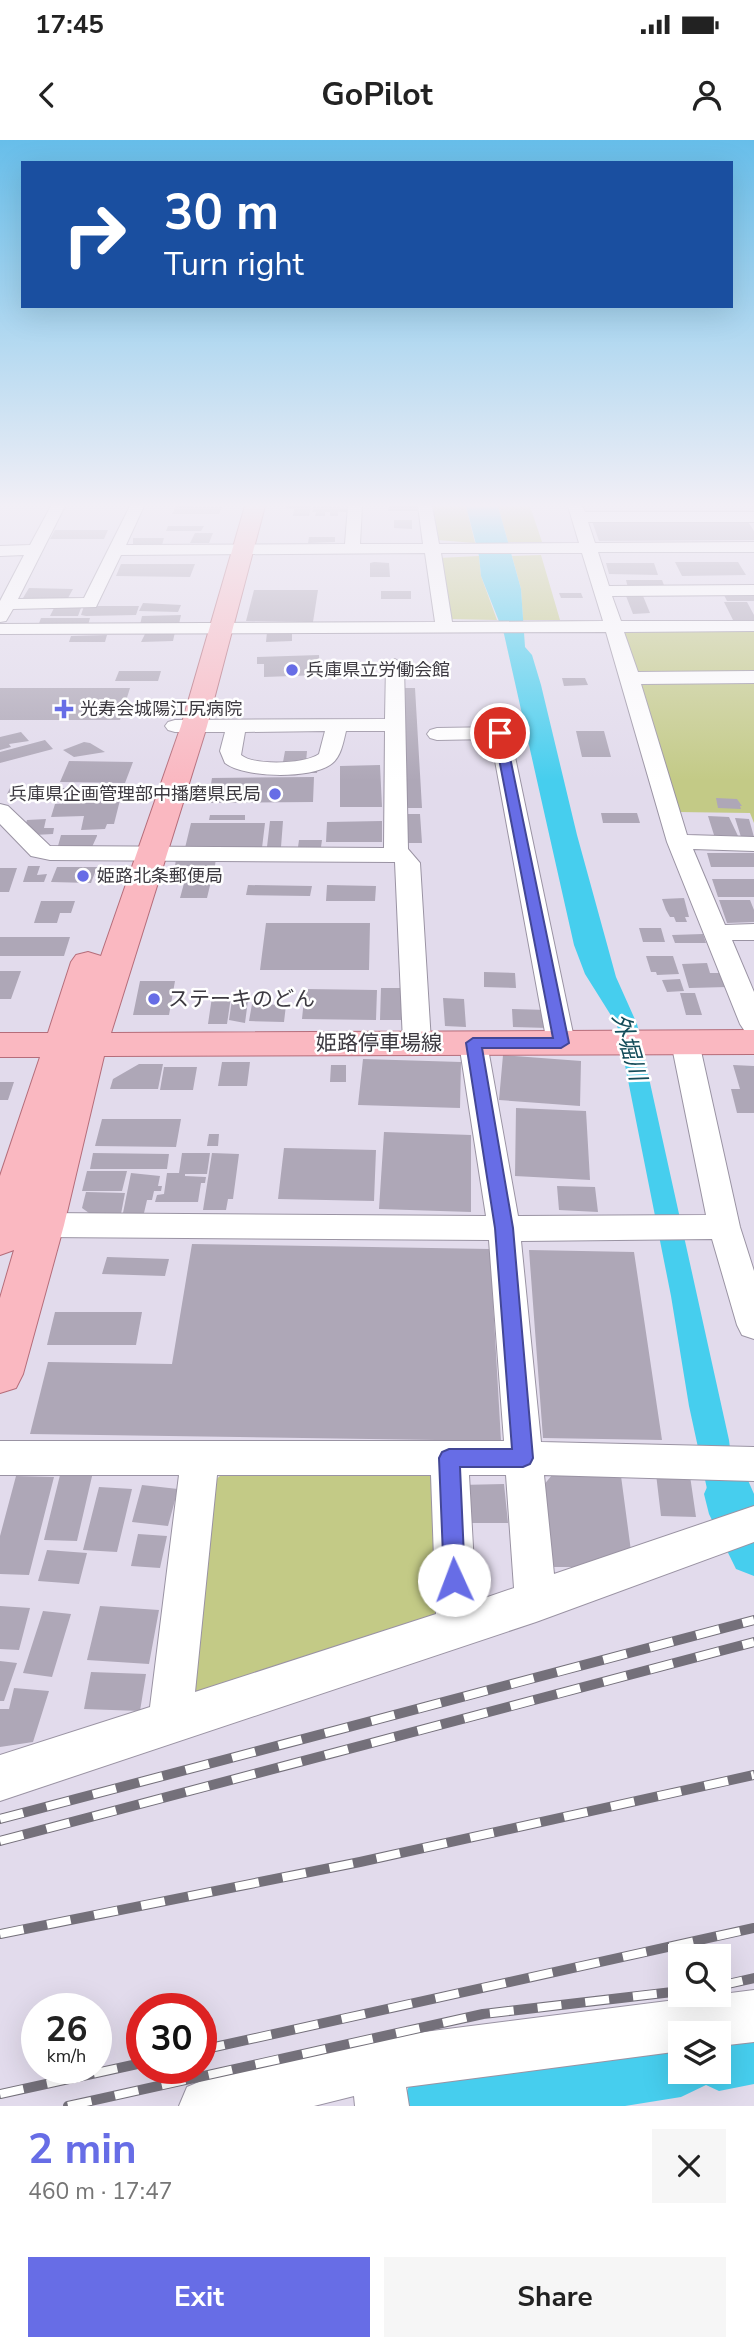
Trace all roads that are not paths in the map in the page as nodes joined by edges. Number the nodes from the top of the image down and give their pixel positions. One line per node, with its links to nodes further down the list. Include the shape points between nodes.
1 (93, 598): 5 (street, via 90,603)
2 (221, 598): 9 (main road)
3 (439, 598): 6 (street)
4 (605, 598): 7 (street)
5 (4, 610)
6 (444, 625): 7 (street); 9 (street)
7 (613, 625): 8 (street); 13 (street)
8 (754, 626)
9 (212, 628): 10 (street); 15 (main road)
10 (0, 629)
11 (395, 665): 14 (street)
12 (754, 677): 13 (street)
13 (630, 678): 20 (street)
14 (396, 725): 17 (street); 23 (street)
15 (184, 726): 16 (street); 22 (main road)
16 (235, 733): 17 (street); 17 (street, via 231,752 235,762 274,767 323,762)
17 (335, 733)
18 (437, 734): 31 (street, via 500,733)
19 (0, 811): 22 (street, via 39,851)
20 (678, 842): 21 (street); 25 (street)
21 (754, 844)
22 (138, 853): 23 (street); 33 (main road)
23 (396, 853): 27 (street, via 408,863)
24 (754, 932): 25 (street)
25 (714, 933): 26 (street)
26 (754, 1024)
27 (417, 1042): 30 (main road, 姫路停車場線); 33 (main road, 姫路停車場線)
28 (685, 1042): 29 (main road, 姫路停車場線); 31 (main road, 姫路停車場線); 35 (street)
29 (754, 1042)
30 (473, 1043): 31 (main road, 姫路停車場線); 36 (street)
31 (561, 1043)
32 (0, 1045): 33 (main road, 姫路停車場線)
33 (74, 1045): 34 (main road); 37 (main road)
34 (43, 1224): 36 (street); 39 (main road)
35 (724, 1227): 36 (street); 38 (street)
36 (504, 1228): 43 (street)
37 (0, 1239)
38 (754, 1325)
39 (0, 1374)
40 (0, 1458): 41 (street)
41 (200, 1458): 42 (street); 48 (street)
42 (449, 1458): 43 (street); 47 (street)
43 (523, 1458): 44 (street); 46 (street)
44 (751, 1464)
45 (754, 1524): 46 (street)
46 (536, 1602): 47 (street)
47 (457, 1628): 48 (street)
48 (170, 1724): 49 (street)
49 (0, 1778)
50 (754, 2016): 51 (street)
51 (380, 2085): 52 (street)
52 (206, 2106)

